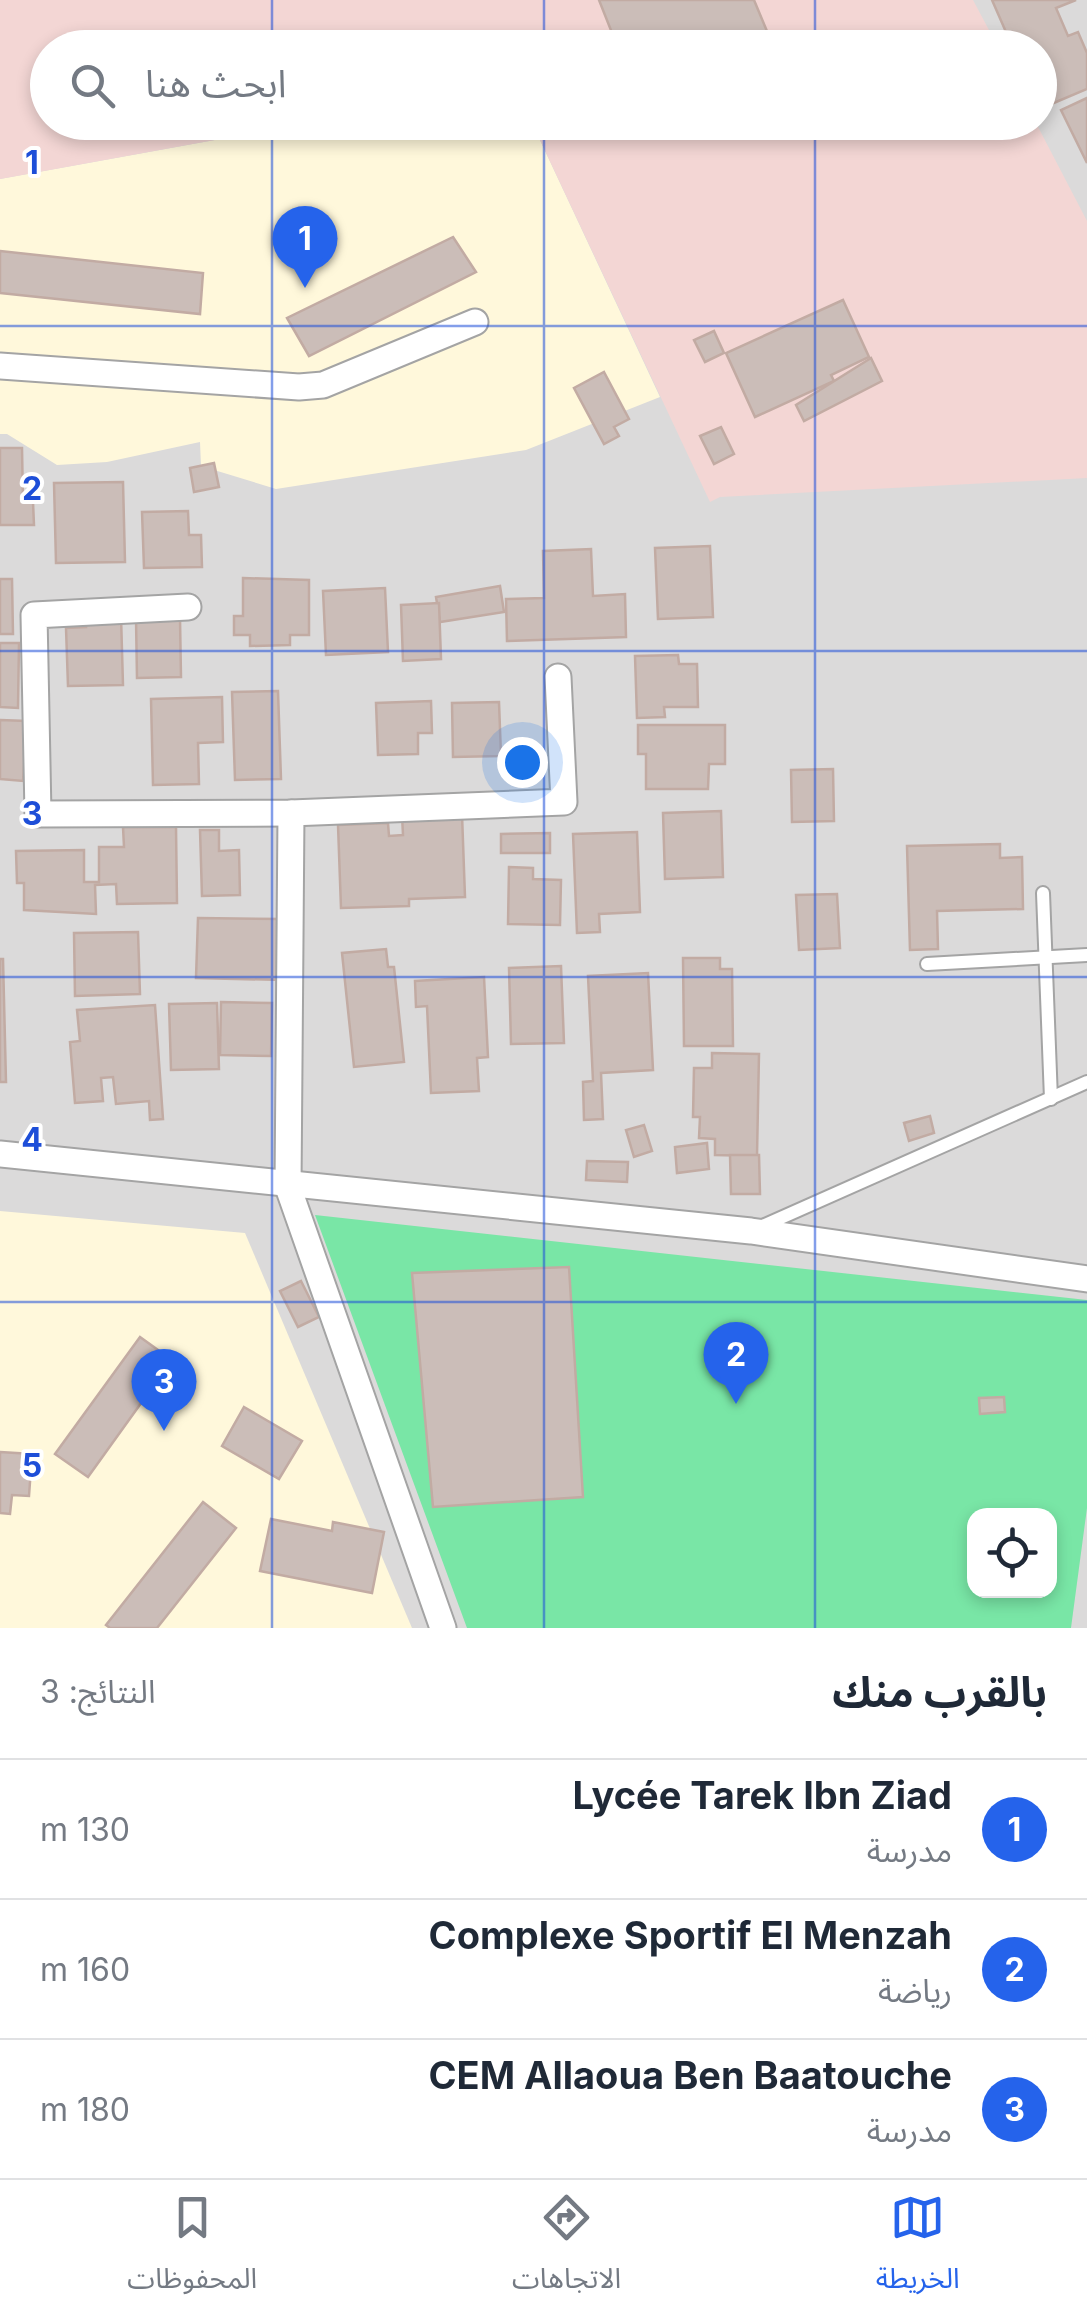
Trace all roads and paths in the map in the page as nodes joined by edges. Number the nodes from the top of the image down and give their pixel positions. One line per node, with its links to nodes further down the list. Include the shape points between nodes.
1 (475, 322): 2 (street, via 323,385 299,388)
2 (0, 366)
3 (188, 607): 5 (street, via 34,614 38,814)
4 (558, 676): 5 (street, via 564,802)
5 (291, 813): 13 (street)
6 (1043, 893): 8 (lane)
7 (1087, 955): 8 (lane)
8 (1046, 956): 9 (lane); 11 (lane)
9 (926, 964)
10 (1087, 1082): 11 (lane)
11 (1051, 1098): 14 (lane)
12 (0, 1154): 13 (street)
13 (288, 1187): 14 (street); 16 (street)
14 (751, 1232): 15 (street)
15 (1087, 1280)
16 (443, 1628)

